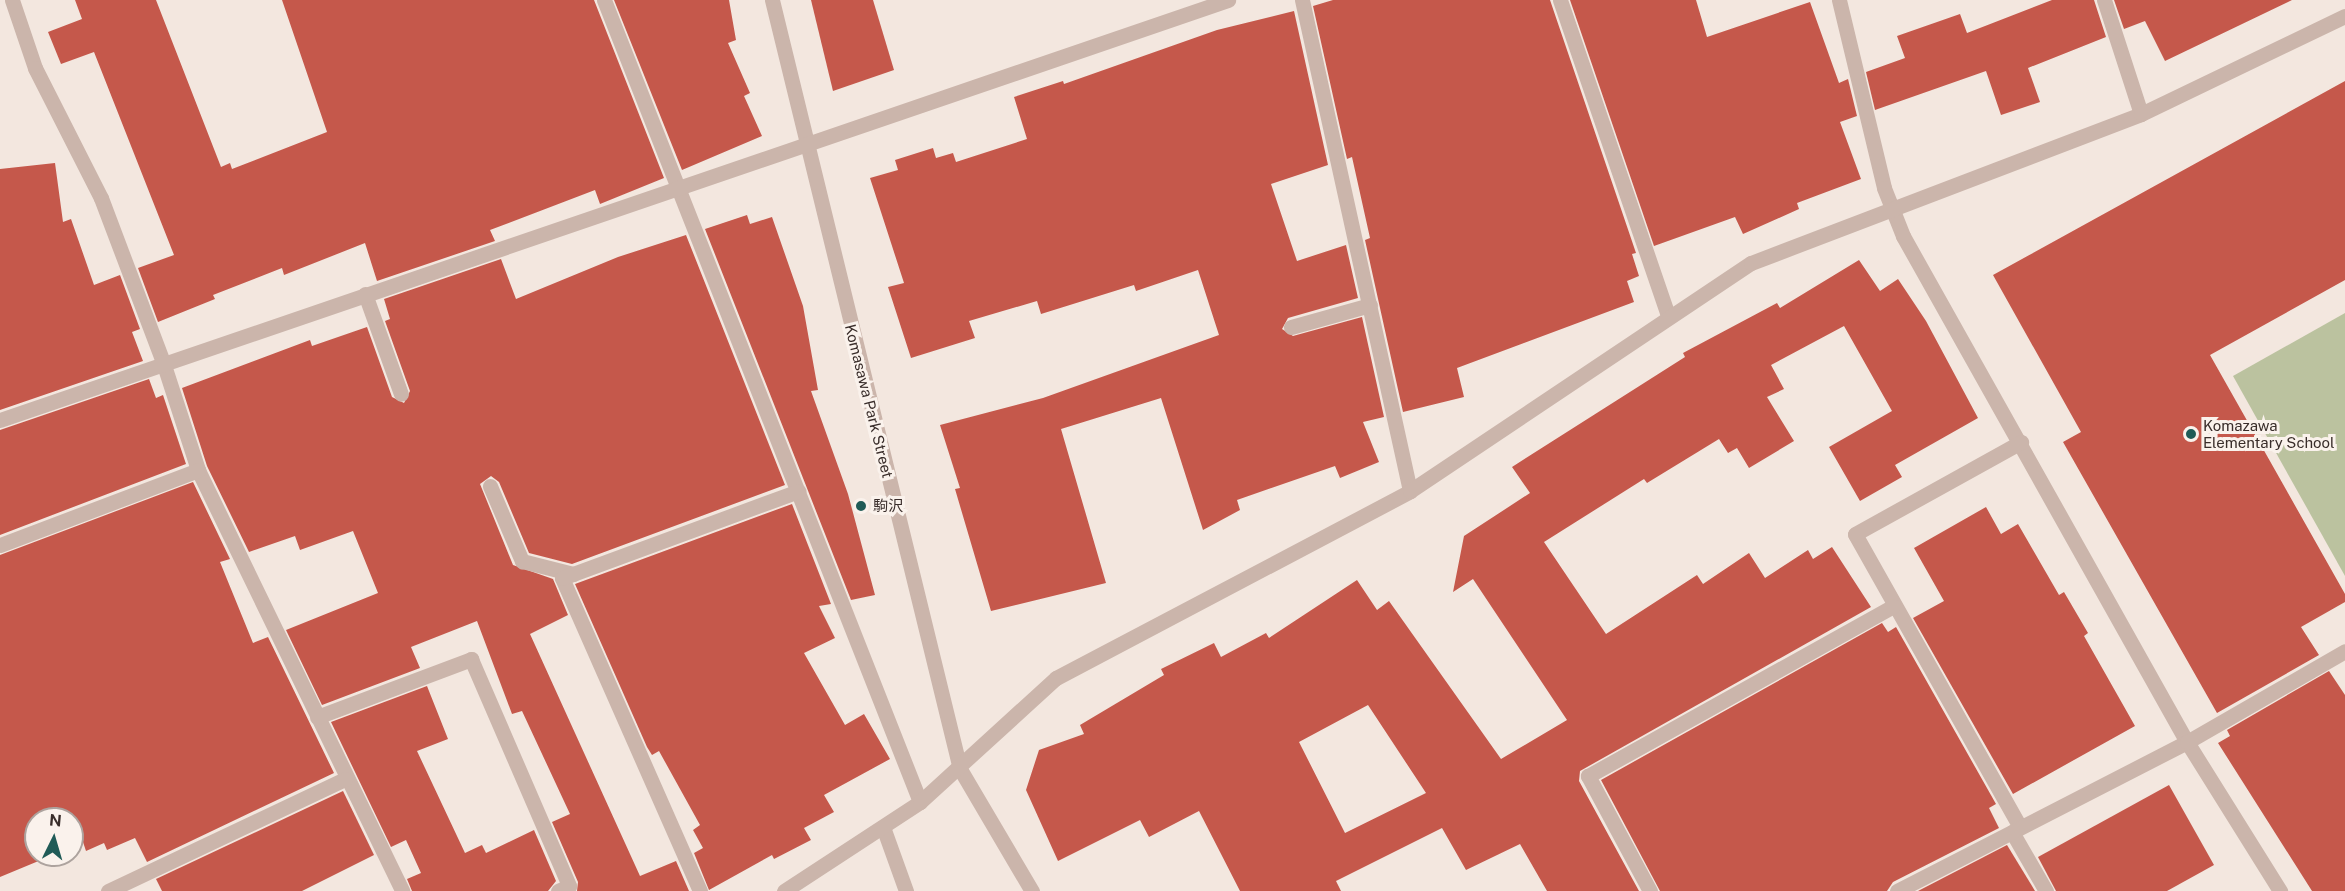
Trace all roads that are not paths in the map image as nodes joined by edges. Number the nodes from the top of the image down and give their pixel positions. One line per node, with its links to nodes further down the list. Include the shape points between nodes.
1 (12, 0): 18 (street, via 35,68 101,198)
2 (604, 0): 12 (street)
3 (772, 0): 11 (street, Komasawa Park Street)
4 (1228, 0): 11 (street)
5 (1302, 0): 15 (street)
6 (1560, 0): 16 (street)
7 (1839, 0): 13 (street)
8 (2104, 0): 10 (street)
9 (2345, 16): 10 (street)
10 (2141, 114): 13 (street)
11 (806, 145): 12 (street); 32 (street, Komasawa Park Street)
12 (679, 189): 14 (street); 24 (street)
13 (1890, 207): 16 (street, via 1751,263); 21 (street)
14 (365, 294): 18 (street); 19 (street)
15 (1370, 305): 17 (street); 25 (street)
16 (1668, 316): 25 (street)
17 (1291, 327)
18 (163, 362): 20 (street); 22 (street)
19 (401, 393)
20 (0, 420)
21 (2021, 442): 28 (street, via 1855,534); 31 (street)
22 (198, 470): 26 (street); 30 (street)
23 (490, 486): 27 (street, via 522,561)
24 (798, 491): 27 (street); 34 (street)
25 (1410, 491): 32 (street, via 1056,678)
26 (0, 545)
27 (573, 574): 40 (street, via 561,578)
28 (1893, 606): 36 (street); 44 (street, via 1588,776)
29 (2345, 651): 31 (street)
30 (317, 717): 33 (street); 39 (street, via 471,659 569,886)
31 (2187, 742): 36 (street); 47 (street)
32 (960, 769): 34 (street); 43 (street, Komasawa Park Street)
33 (345, 779): 37 (street); 38 (street)
34 (920, 802): 35 (street)
35 (883, 827): 41 (street); 42 (street)
36 (2016, 830): 45 (street); 46 (street)
37 (108, 891)
38 (402, 891)
39 (558, 891)
40 (700, 891)
41 (784, 891)
42 (906, 891)
43 (1032, 891)
44 (1650, 891)
45 (1897, 891)
46 (2046, 891)
47 (2280, 891)

